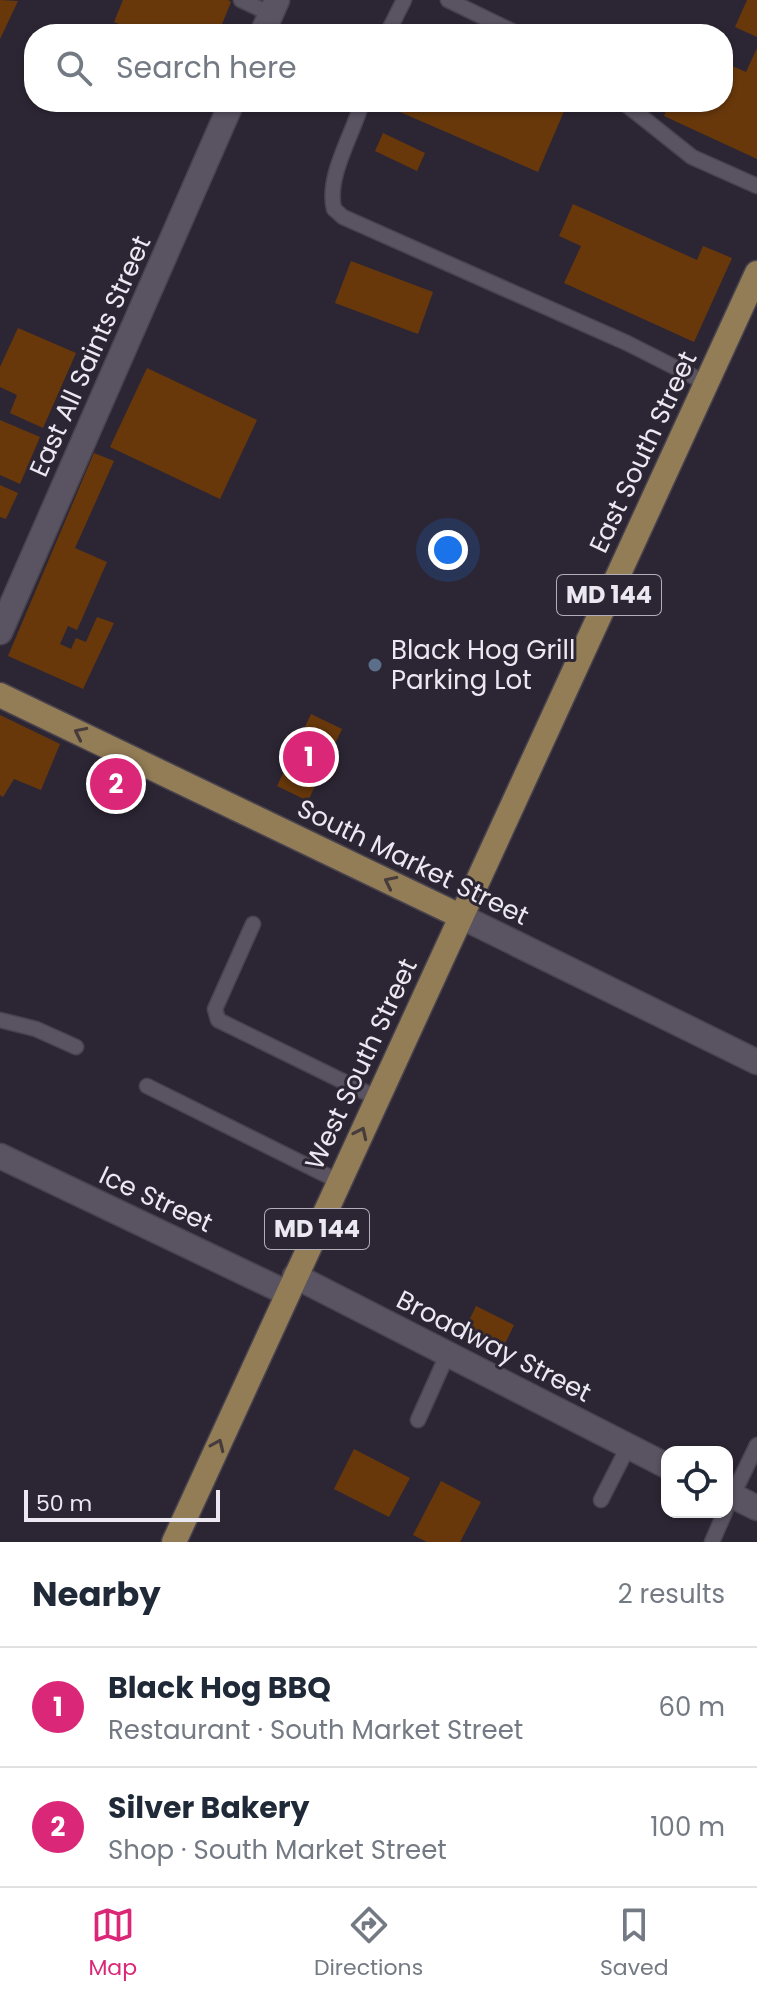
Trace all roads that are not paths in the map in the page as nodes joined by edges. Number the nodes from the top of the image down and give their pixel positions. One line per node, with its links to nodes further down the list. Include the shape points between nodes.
1 (241, 0): 4 (lane)
2 (404, 0): 5 (lane)
3 (448, 0): 6 (lane)
4 (270, 16)
5 (392, 24)
6 (497, 24)
7 (228, 112): 13 (street, East All Saints Street)
8 (359, 112): 12 (lane, via 331,185 334,209 343,217)
9 (636, 112): 10 (lane, via 692,157)
10 (757, 186)
11 (757, 273): 12 (main road, East South Street / MD 144)
12 (706, 383): 15 (main road, East South Street / MD 144)
13 (0, 632)
14 (0, 695): 15 (main road, South Market Street, one-way to 14)
15 (460, 916): 19 (street, South Market Street); 21 (main road, West South Street / MD 144)
16 (253, 924): 21 (lane, via 215,1009 218,1020)
17 (0, 1020): 18 (lane)
18 (76, 1047)
19 (757, 1062)
20 (147, 1086): 23 (lane)
21 (377, 1098): 23 (main road, West South Street / MD 144, one-way to 21)
22 (0, 1156): 24 (street, Ice Street)
23 (338, 1181): 24 (main road, West South Street / MD 144)
24 (291, 1285): 25 (street, Broadway Street); 35 (main road, West South Street / MD 144, one-way to 24)
25 (448, 1353): 26 (lane); 28 (street, Broadway Street)
26 (418, 1420)
27 (757, 1445): 30 (lane)
28 (628, 1447): 29 (street, Broadway Street); 31 (lane)
29 (661, 1463)
30 (733, 1492)
31 (601, 1500)
32 (733, 1503): 33 (street)
33 (757, 1508)
34 (722, 1518): 36 (lane)
35 (174, 1542)
36 (712, 1542)

